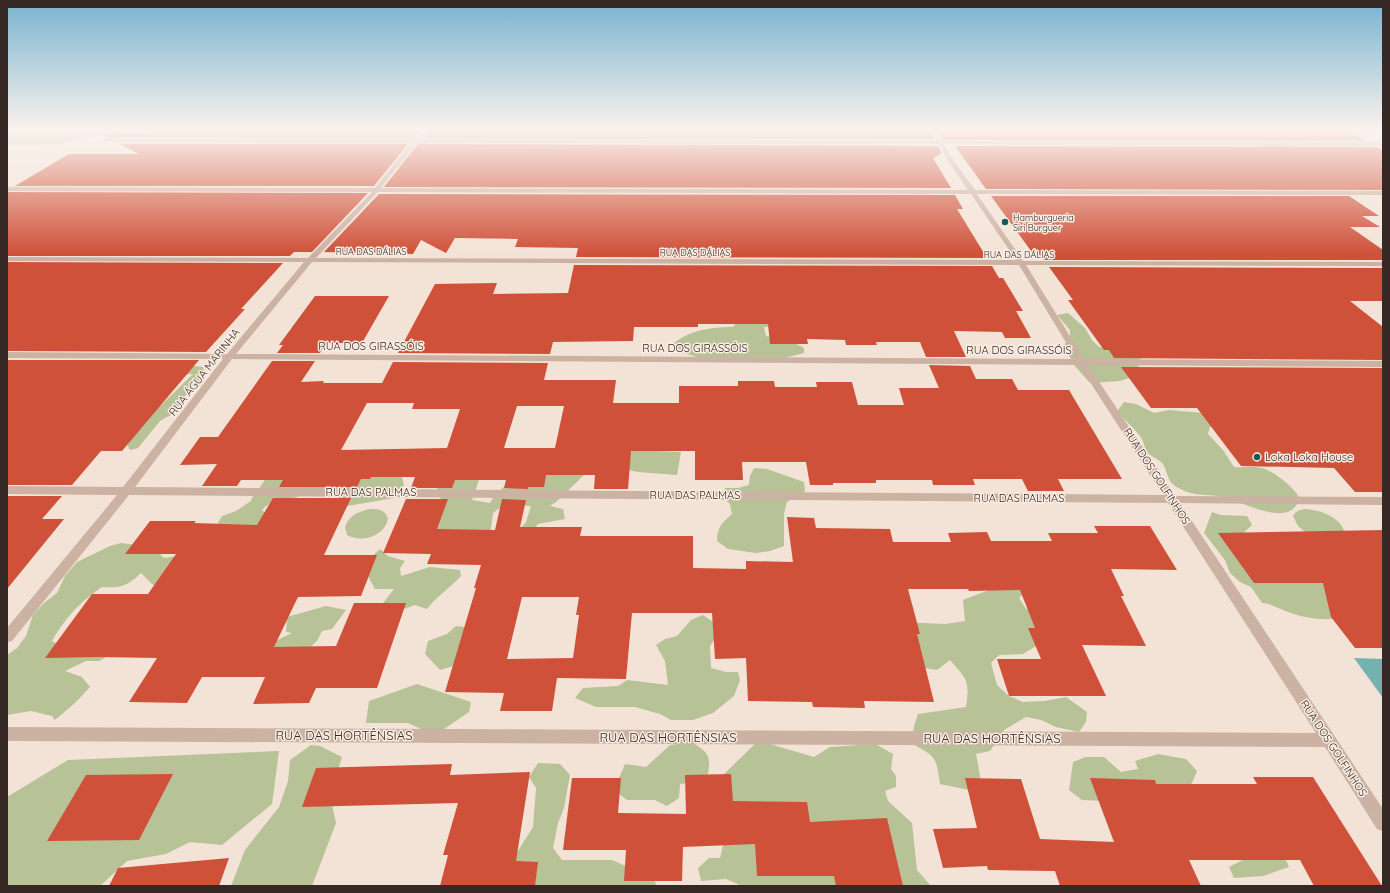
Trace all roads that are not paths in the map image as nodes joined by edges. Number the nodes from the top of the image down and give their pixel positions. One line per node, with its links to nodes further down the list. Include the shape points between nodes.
1 (391, 171): 4 (street, RUA ÁGUA MARINHA)
2 (958, 171): 5 (street, RUA DOS GOLFINHOS)
3 (7, 189): 4 (street)
4 (376, 190): 5 (street); 8 (street, RUA ÁGUA MARINHA)
5 (973, 192): 6 (street); 9 (street, RUA DOS GOLFINHOS)
6 (1383, 193)
7 (7, 259): 8 (street, RUA DAS DÁLIAS)
8 (311, 259): 9 (street, RUA DAS DÁLIAS); 12 (street, RUA ÁGUA MARINHA)
9 (1021, 263): 10 (street, RUA DAS DÁLIAS); 13 (street, RUA DOS GOLFINHOS)
10 (1383, 264)
11 (7, 355): 12 (street, RUA DOS GIRASSÓIS)
12 (229, 357): 13 (street, RUA DOS GIRASSÓIS); 16 (street, RUA ÁGUA MARINHA)
13 (1081, 362): 14 (street, RUA DOS GIRASSÓIS); 17 (street, RUA DOS GOLFINHOS)
14 (1383, 364)
15 (7, 490): 16 (street, RUA DAS PALMAS)
16 (127, 490): 17 (street, RUA DAS PALMAS); 19 (street, RUA ÁGUA MARINHA)
17 (1172, 499): 18 (street, RUA DAS PALMAS); 21 (street, RUA DOS GOLFINHOS)
18 (1383, 501)
19 (7, 637)
20 (7, 734): 21 (street, RUA DAS HORTÊNSIAS)
21 (1329, 740): 22 (street, RUA DOS GOLFINHOS)
22 (1383, 823)

